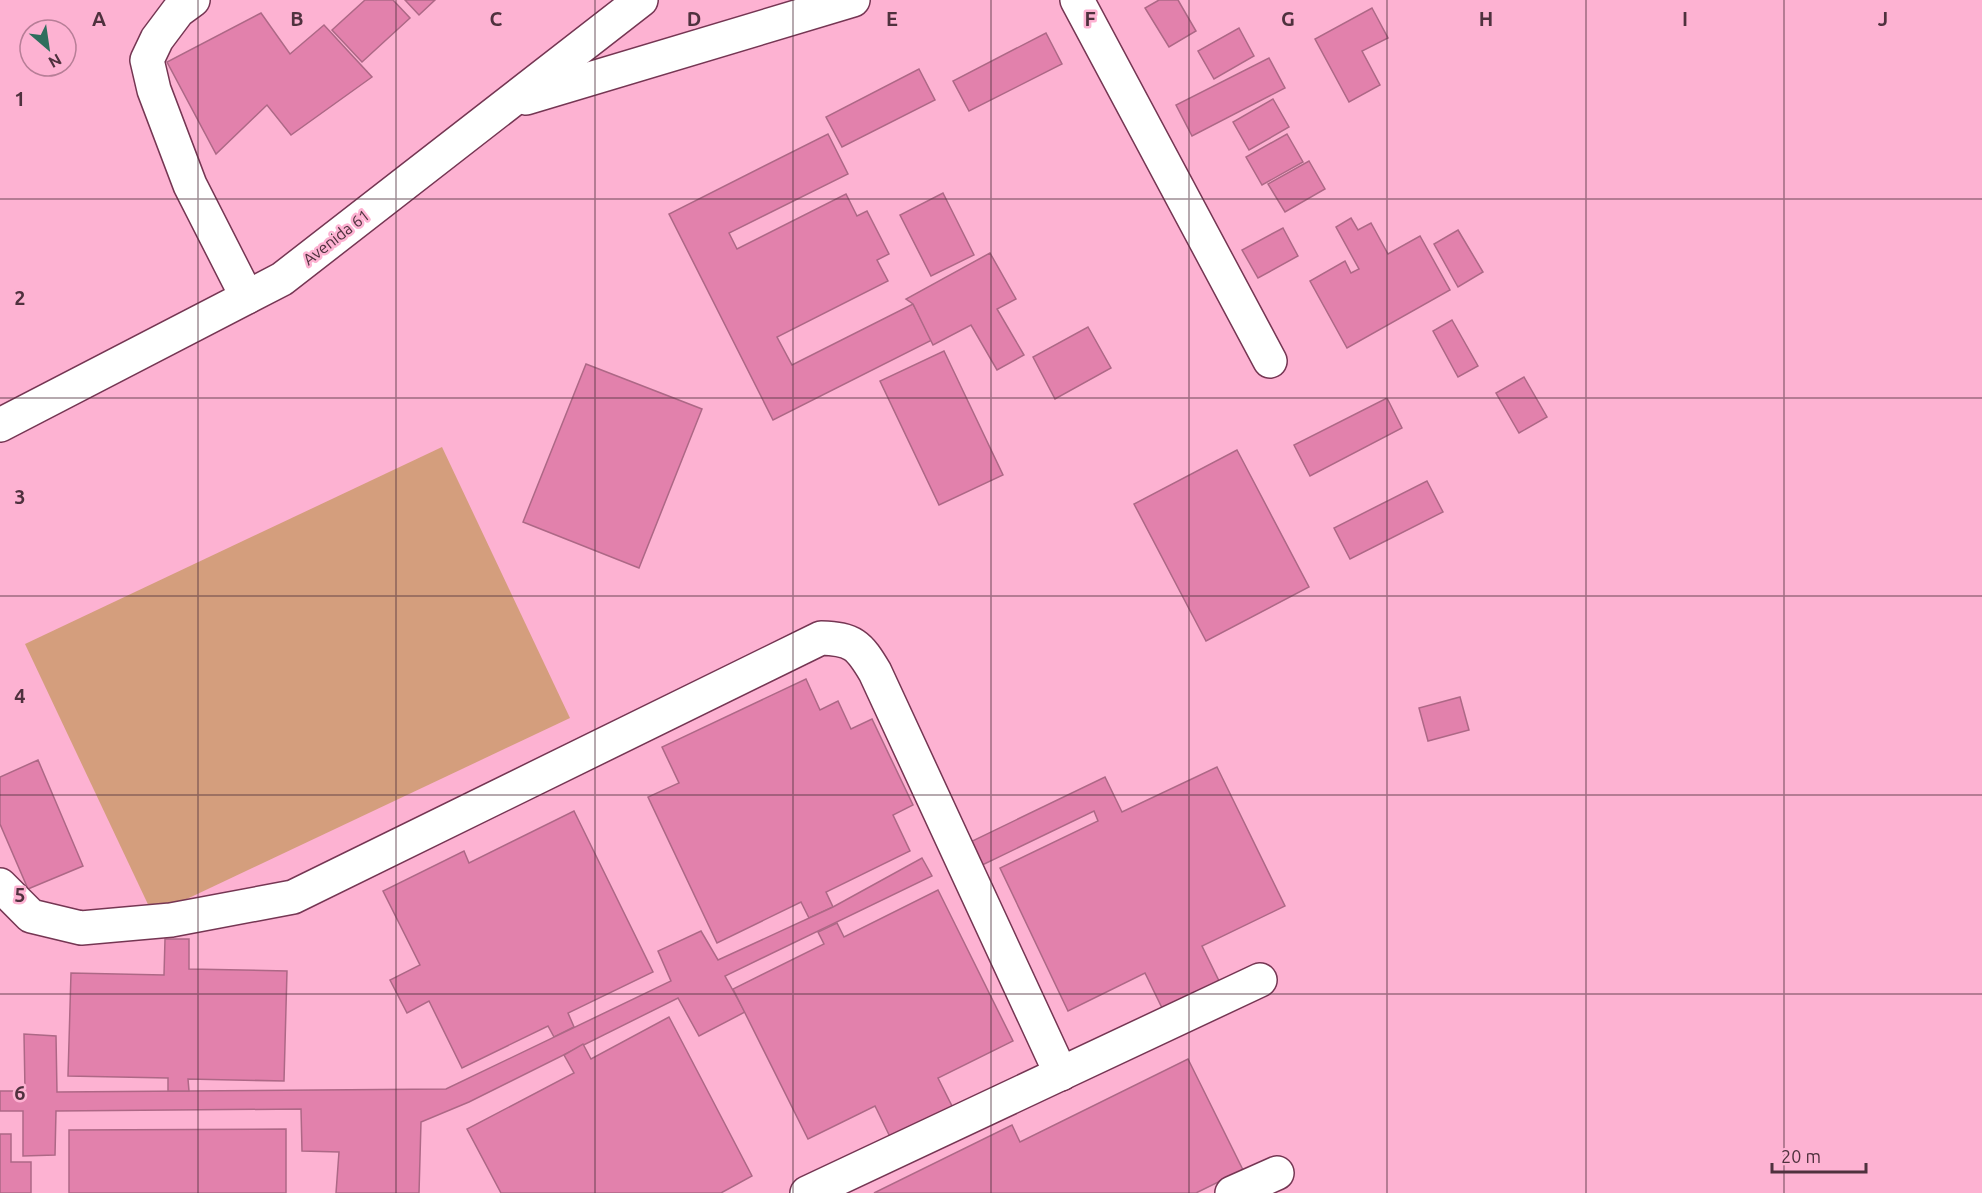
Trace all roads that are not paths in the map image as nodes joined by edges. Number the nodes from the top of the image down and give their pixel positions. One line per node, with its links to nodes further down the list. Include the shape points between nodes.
1 (193, 0): 6 (street, via 178,11 147,60 154,90 190,185)
2 (641, 0): 5 (street, Avenida 61)
3 (854, 0): 5 (street)
4 (1077, 0): 7 (street)
5 (507, 104): 6 (street, Avenida 61, via 282,279)
6 (247, 297): 8 (street, Avenida 61)
7 (1270, 361)
8 (0, 425)
9 (0, 885): 11 (street, via 31,916 81,928 171,920 293,897 821,638 845,639 862,650 875,672)
10 (1260, 980): 11 (street)
11 (1061, 1074): 13 (street)
12 (1276, 1173): 14 (street)
13 (807, 1193)
14 (1232, 1193)

